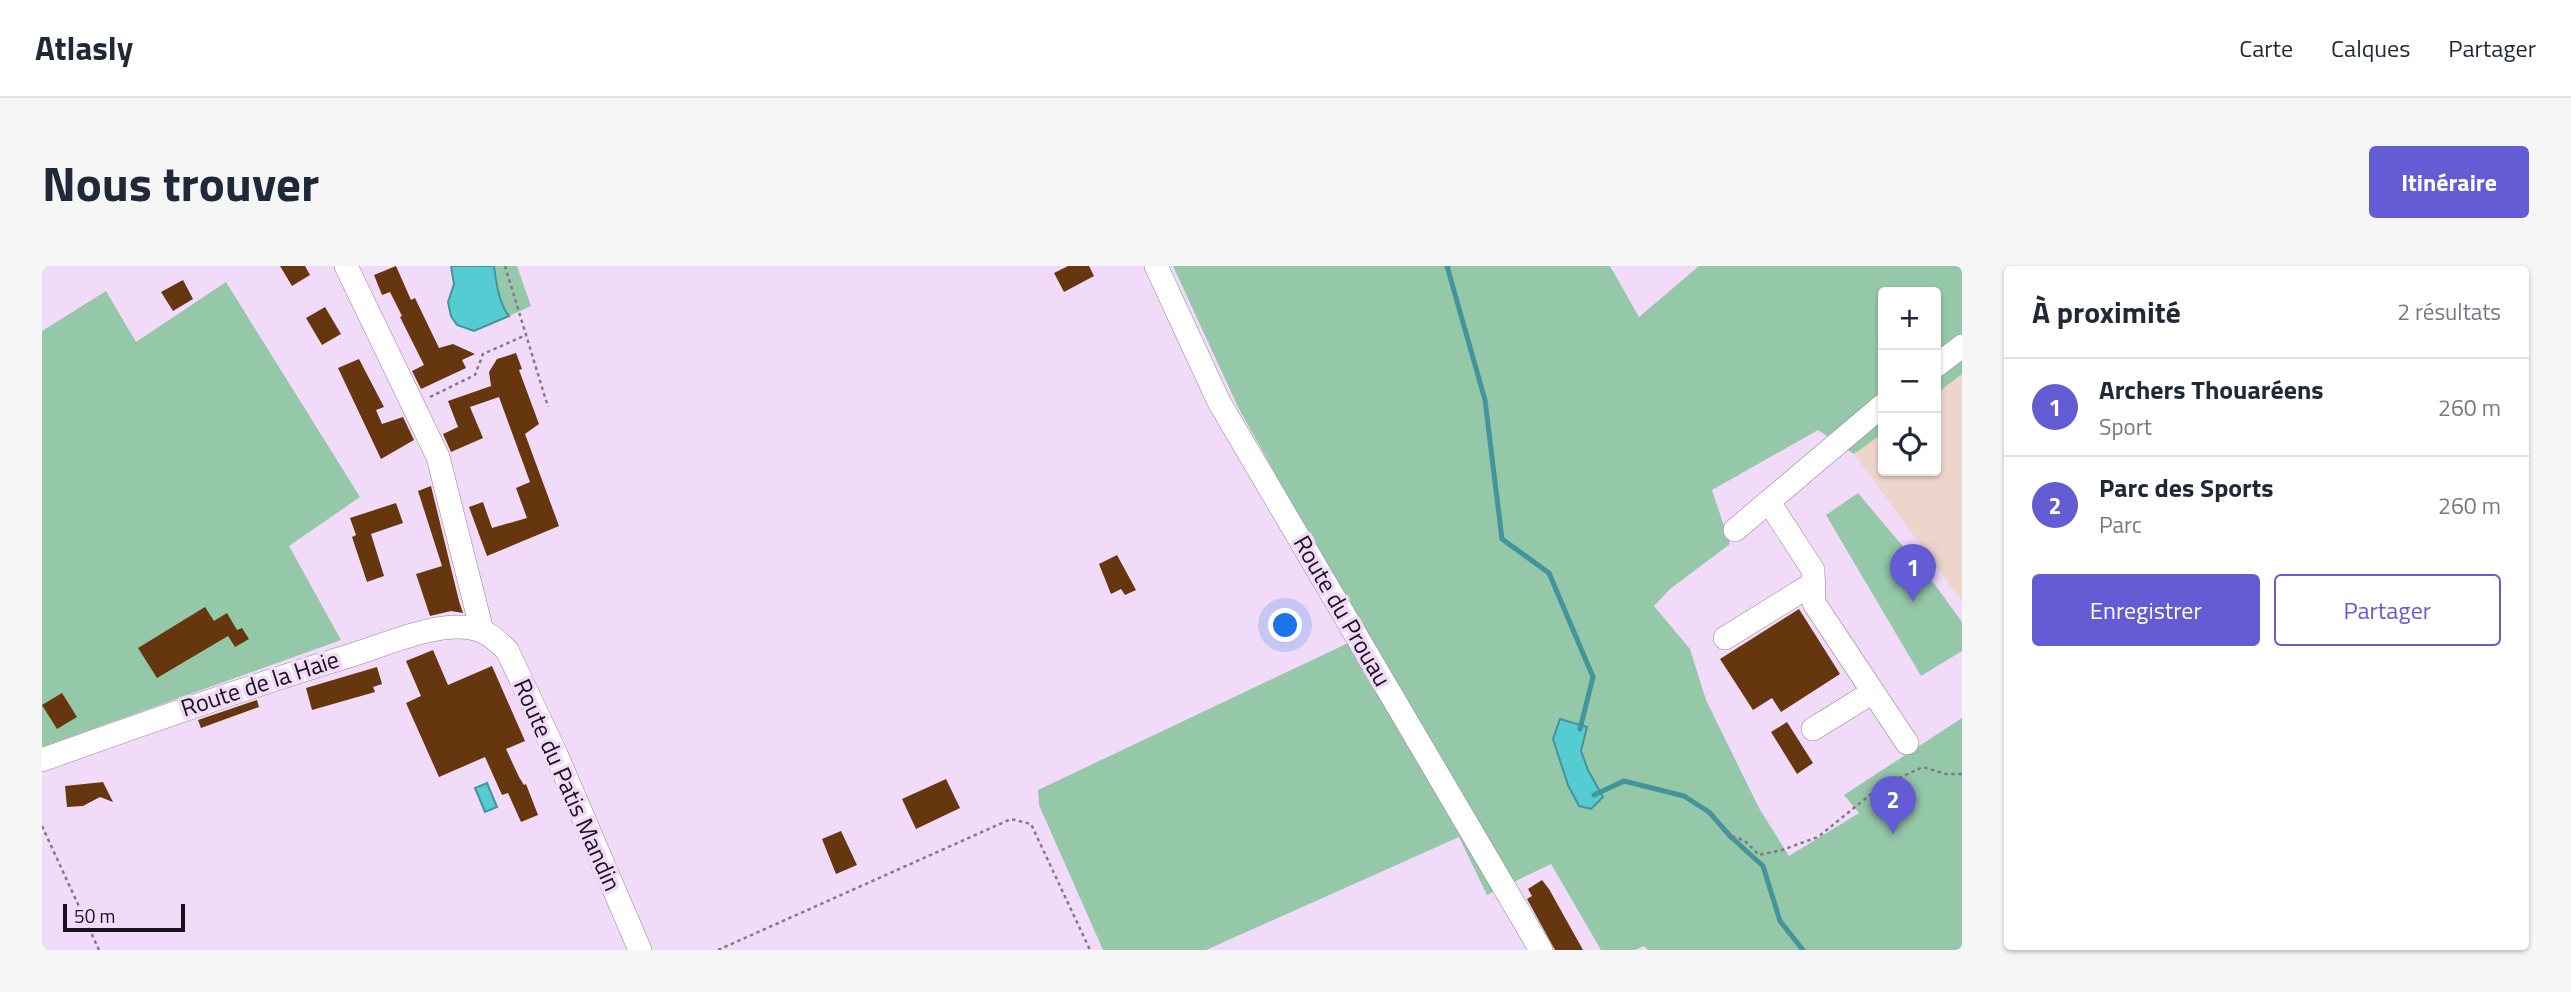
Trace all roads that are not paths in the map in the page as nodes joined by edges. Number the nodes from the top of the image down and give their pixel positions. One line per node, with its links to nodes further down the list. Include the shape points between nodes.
1 (346, 266): 9 (street, via 438,457)
2 (1156, 266): 16 (street, Route du Prouau, via 1219,402)
3 (1962, 346): 4 (street)
4 (1941, 362)
5 (1878, 409): 6 (street)
6 (1769, 502): 7 (street); 8 (street, via 1813,570)
7 (1735, 530)
8 (1814, 583): 10 (street); 11 (street, via 1814,603)
9 (482, 631): 14 (street, Route de la Haie, via 470,627 434,630 233,691); 15 (street, Route du Patis Mandin, via 507,650)
10 (1725, 638)
11 (1874, 692): 12 (street); 13 (street)
12 (1813, 729)
13 (1907, 743)
14 (42, 760)
15 (640, 950)
16 (1541, 950)

